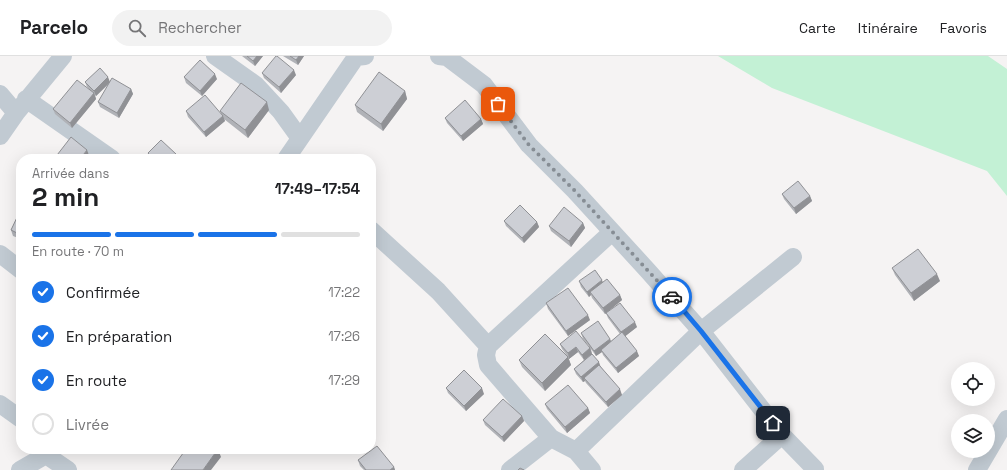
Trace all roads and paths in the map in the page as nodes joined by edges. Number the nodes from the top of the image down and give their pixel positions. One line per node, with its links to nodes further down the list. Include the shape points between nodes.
1 (63, 56): 6 (street)
2 (215, 56): 8 (street, via 256,85 281,112)
3 (359, 56): 8 (street)
4 (440, 56): 11 (street, via 447,57 484,85 529,145)
5 (0, 94): 6 (street)
6 (21, 106): 7 (street); 9 (street)
7 (0, 136)
8 (299, 138): 10 (street)
9 (103, 154)
10 (290, 154)
11 (612, 232): 16 (street); 17 (street)
12 (376, 235): 17 (street, via 438,291)
13 (0, 254): 15 (street)
14 (793, 257): 16 (street)
15 (16, 266)
16 (701, 331): 21 (street); 23 (street)
17 (488, 346): 22 (street, via 488,365)
18 (0, 404): 19 (street)
19 (16, 415)
20 (1007, 419): 32 (street)
21 (782, 435): 26 (street); 31 (street)
22 (551, 438): 23 (street); 29 (street)
23 (576, 450): 30 (street)
24 (47, 454): 27 (street)
25 (52, 454): 28 (street)
26 (815, 469)
27 (20, 470)
28 (68, 470)
29 (510, 470)
30 (592, 470)
31 (743, 470)
32 (977, 470)

